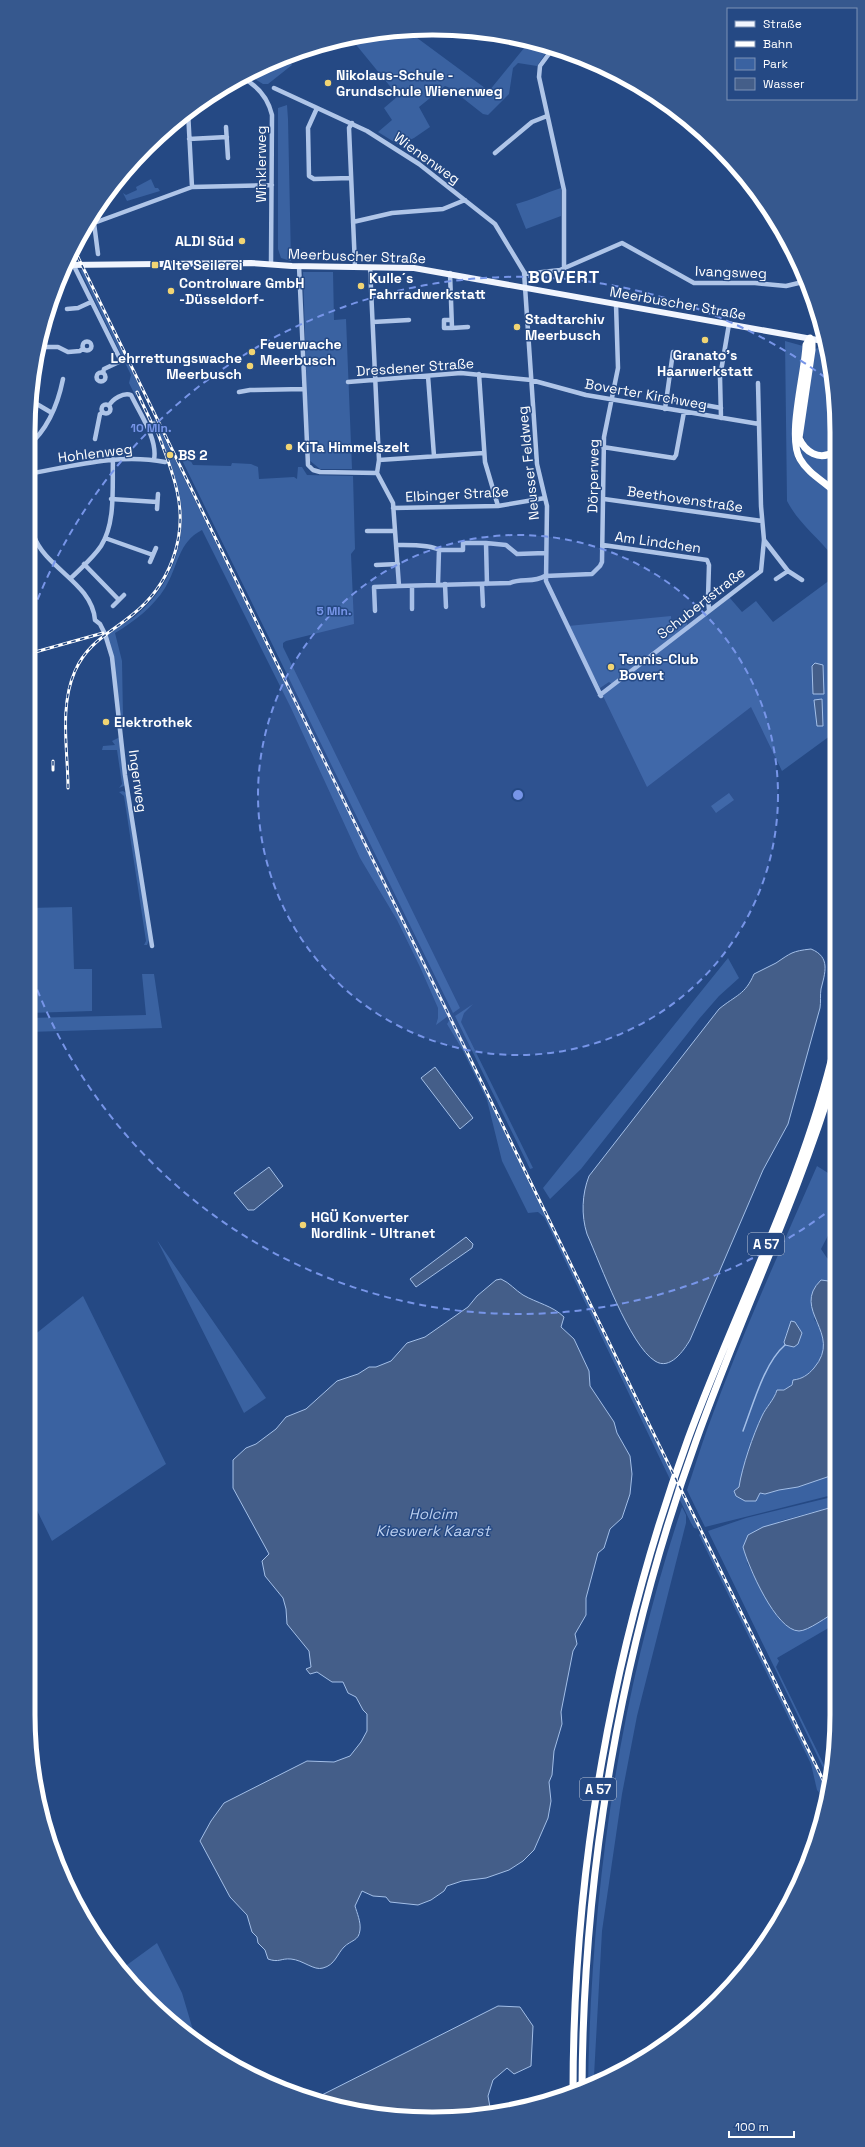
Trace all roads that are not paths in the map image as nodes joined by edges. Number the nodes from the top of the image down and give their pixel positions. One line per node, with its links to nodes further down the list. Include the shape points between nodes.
1 (550, 53): 5 (street, via 539,71)
2 (247, 81): 14 (street, Winklerweg, via 260,92 270,108)
3 (274, 88): 4 (street, Wienenweg)
4 (317, 108): 7 (street, Wienenweg); 13 (street, via 308,128 309,176 314,179)
5 (547, 116): 11 (street, via 532,122); 26 (street, via 564,190)
6 (188, 119): 10 (street)
7 (352, 123): 13 (street, via 349,128); 16 (street, Wienenweg, via 397,148)
8 (226, 127): 9 (street)
9 (227, 137): 10 (street); 12 (street)
10 (189, 139): 15 (street)
11 (495, 153)
12 (228, 158)
13 (351, 178): 17 (street)
14 (272, 185): 15 (street); 22 (street, Winklerweg)
15 (192, 187): 18 (street)
16 (465, 200): 17 (street, via 443,209 385,214); 28 (street, Wienenweg, via 495,224)
17 (353, 222): 24 (street)
18 (95, 223)
19 (94, 224): 20 (street)
20 (98, 254)
21 (75, 264): 22 (main road, Meerbuscher Straße); 31 (street)
22 (271, 264): 23 (main road, Meerbuscher Straße)
23 (299, 266): 24 (main road, Meerbuscher Straße); 53 (street)
24 (355, 266): 25 (main road, Meerbuscher Straße)
25 (370, 267): 27 (main road, Meerbuscher Straße, via 414,268); 36 (street)
26 (564, 268): 28 (street, Ivangsweg); 29 (street, Ivangsweg, via 622,243 694,283 786,286)
27 (450, 273): 30 (main road, Meerbuscher Straße); 35 (street)
28 (525, 274): 30 (street, Wienenweg)
29 (801, 282)
30 (526, 287): 32 (main road, Meerbuscher Straße); 49 (street, Neusser Feldweg)
31 (91, 302): 33 (street, via 78,308); 45 (street, via 121,361 104,369)
32 (616, 304): 37 (main road, Meerbuscher Straße); 56 (street, Dörperweg, via 618,368)
33 (67, 309)
34 (409, 320): 36 (street)
35 (451, 320): 39 (street); 39 (street, via 444,320 444,328)
36 (373, 322): 50 (street)
37 (729, 324): 40 (main road, Meerbuscher Straße); 58 (street, via 720,377)
38 (468, 327): 39 (street)
39 (452, 328)
40 (810, 338): 41 (main road, Meerbuscher Straße); 68 (highway, via 812,350 799,438 805,450 810,453 824,456); 76 (highway, via 806,345 795,430 796,444 799,458 810,472)
41 (818, 340)
42 (45, 347): 43 (street, via 58,347 68,352 80,351)
43 (83, 348)
44 (673, 352): 55 (street)
45 (103, 373)
46 (479, 374): 47 (street, Dresdener Straße); 49 (street, Dresdener Straße); 67 (street)
47 (428, 376): 50 (street, Dresdener Straße); 69 (street)
48 (63, 380): 61 (street)
49 (531, 380): 56 (street, Boverter Kirchweg, via 586,395); 78 (street, Neusser Feldweg, via 537,464)
50 (375, 381): 51 (street, Dresdener Straße); 72 (street)
51 (348, 382)
52 (758, 383): 63 (street, Schubertstraße)
53 (304, 389): 54 (street); 75 (street, via 309,467 320,472)
54 (239, 392)
55 (667, 398): 58 (street); 59 (street)
56 (613, 399): 59 (street, Boverter Kirchweg); 66 (street, Dörperweg)
57 (36, 404): 61 (street)
58 (721, 408): 62 (street)
59 (665, 409): 60 (street, Boverter Kirchweg)
60 (684, 412): 62 (street, Boverter Kirchweg); 66 (street, via 674,458)
61 (52, 413): 64 (street)
62 (721, 418): 63 (street, Boverter Kirchweg)
63 (759, 424): 85 (street, Schubertstraße)
64 (35, 438)
65 (95, 440): 71 (street, via 100,414 109,412 112,401 126,394 131,395 149,432 156,452)
66 (603, 447): 80 (street, Dörperweg)
67 (484, 453): 69 (street); 82 (street)
68 (830, 454)
69 (434, 456): 72 (street)
70 (113, 459): 71 (street, Hohlenweg); 74 (street, Hohlenweg); 79 (street)
71 (154, 460): 73 (street, Hohlenweg)
72 (379, 460): 75 (street)
73 (165, 462)
74 (35, 473)
75 (378, 473): 83 (street, via 391,498)
76 (830, 488)
77 (158, 494): 81 (street)
78 (545, 498): 82 (street, Elbinger Straße); 96 (street, Neusser Feldweg)
79 (111, 499): 81 (street); 89 (street, via 109,527)
80 (604, 499): 85 (street, Beethovenstraße); 93 (street, Dörperweg)
81 (157, 502): 84 (street)
82 (498, 506): 83 (street, Elbinger Straße)
83 (393, 508): 87 (street)
84 (157, 509)
85 (762, 521): 90 (street, Schubertstraße)
86 (367, 531): 87 (street)
87 (394, 531): 92 (street)
88 (35, 538): 104 (street, Ingerweg, via 45,555)
89 (105, 538): 97 (street); 99 (street, via 96,553)
90 (764, 540): 102 (street); 118 (street, Schubertstraße, via 760,571)
91 (486, 543): 95 (street, via 463,543 463,550); 96 (street, via 506,545 517,554); 109 (street)
92 (396, 545): 95 (street, via 416,544 419,547 434,547); 100 (street)
93 (603, 545): 103 (street, Dörperweg, via 600,566 592,574); 118 (street, Am Lindchen, via 707,560)
94 (156, 548): 97 (street)
95 (439, 550): 107 (street)
96 (545, 553): 103 (street, Neusser Feldweg)
97 (153, 555): 98 (street)
98 (150, 562)
99 (84, 564): 104 (street); 113 (street)
100 (398, 564): 101 (street); 110 (street)
101 (376, 565)
102 (788, 571): 105 (street); 106 (street)
103 (545, 576): 109 (street, Dörperweg, via 534,580); 120 (street, Neusser Feldweg, via 548,588)
104 (71, 578): 121 (street, Ingerweg, via 95,613 95,620 105,634 112,657 125,775)
105 (776, 579)
106 (802, 580)
107 (438, 584): 108 (street, Dörperweg); 111 (street, Dörperweg)
108 (445, 584): 109 (street, Dörperweg); 116 (street)
109 (484, 584): 115 (street)
110 (399, 586): 111 (street, Dörperweg); 119 (street, Dörperweg, via 374,587)
111 (412, 586): 117 (street)
112 (124, 595): 113 (street)
113 (119, 600): 114 (street)
114 (113, 606)
115 (483, 606)
116 (446, 607)
117 (412, 608)
118 (709, 610): 120 (street, Schubertstraße)
119 (375, 611)
120 (601, 695)
121 (152, 946)
122 (830, 1063): 124 (highway, A 57, via 814,1119)
123 (830, 1090): 124 (highway, A 57, via 802,1174)
124 (692, 1441): 125 (highway, A 57, via 652,1580 629,1673 606,1794 589,1926 583,2014); 126 (highway, A 57, via 666,1503 628,1640 597,1792 581,1925)
125 (582, 2083)
126 (573, 2086)

